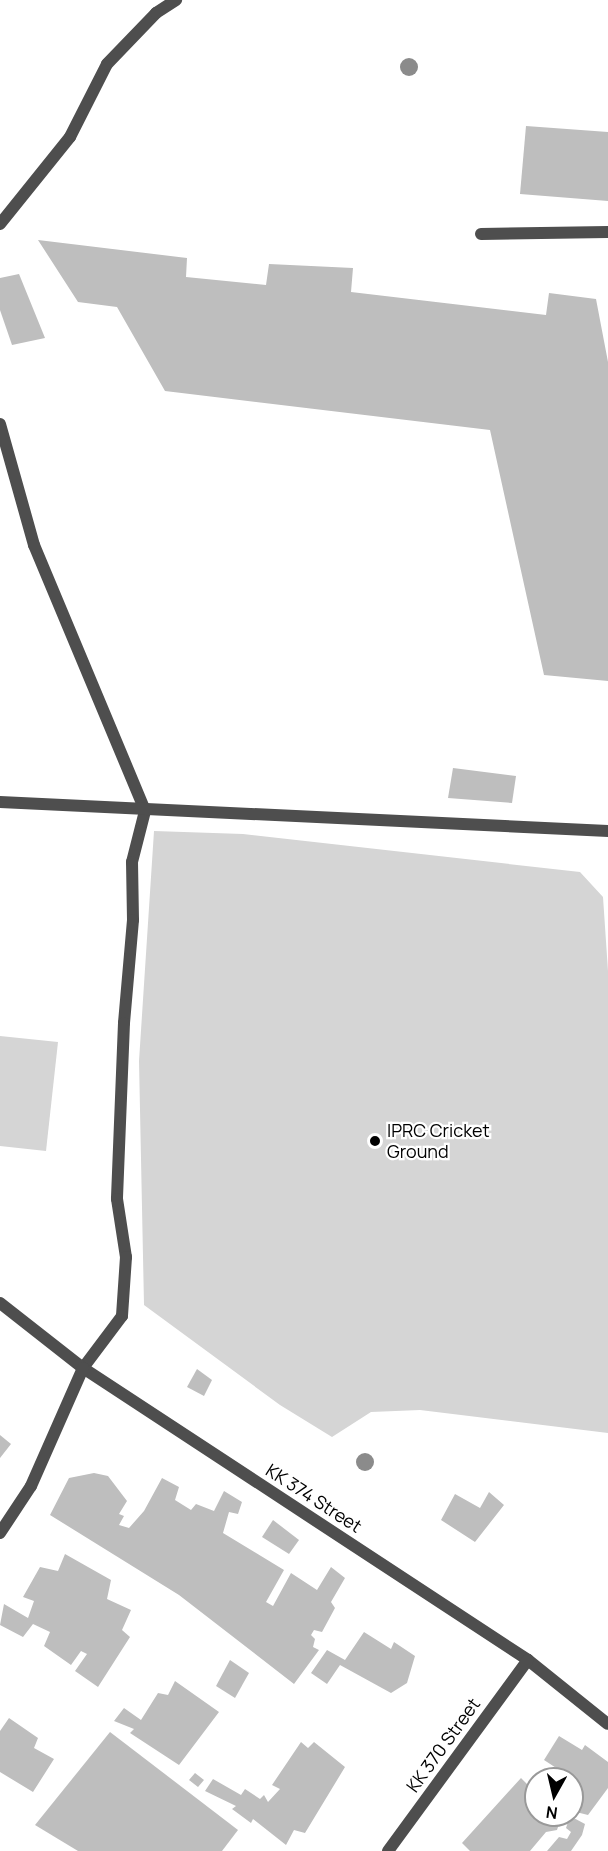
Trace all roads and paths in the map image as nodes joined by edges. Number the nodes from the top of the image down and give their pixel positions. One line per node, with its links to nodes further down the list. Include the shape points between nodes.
1 (176, 0): 2 (street, via 156,13 107,64 69,137)
2 (0, 224)
3 (608, 232): 4 (street)
4 (481, 234)
5 (0, 423): 7 (street, via 34,545)
6 (0, 802): 7 (street)
7 (145, 811): 8 (street); 10 (street, via 132,862 133,920 123,1056 117,1199 126,1257 122,1316)
8 (608, 831)
9 (0, 1303): 10 (street, KK 374 Street)
10 (83, 1368): 11 (street, via 31,1486); 12 (street, KK 374 Street)
11 (0, 1533)
12 (528, 1660): 13 (street, KK 374 Street); 14 (street, KK 370 Street)
13 (608, 1724)
14 (388, 1851)

